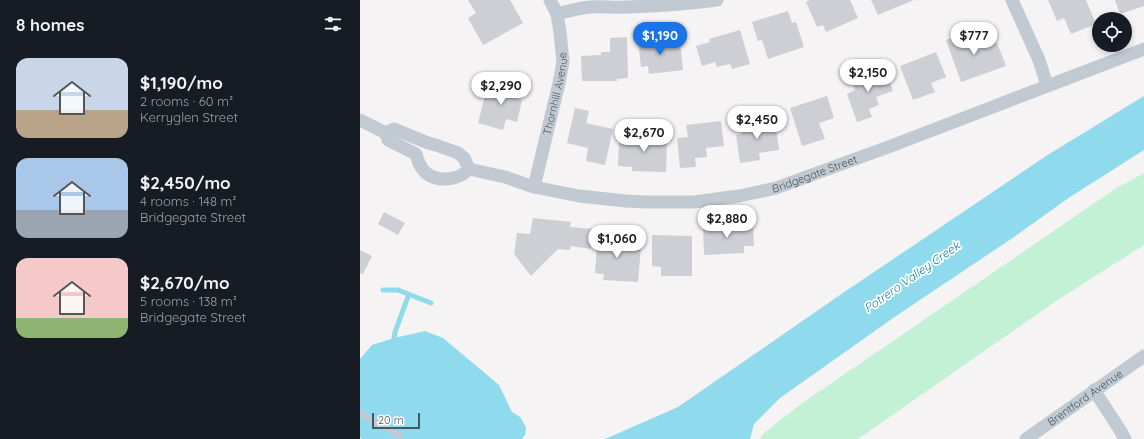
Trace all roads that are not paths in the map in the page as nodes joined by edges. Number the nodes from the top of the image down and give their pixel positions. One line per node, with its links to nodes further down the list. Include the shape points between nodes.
1 (550, 0): 4 (street, Thornhill Avenue)
2 (717, 0): 4 (street, via 616,8 590,7)
3 (1012, 0): 6 (street)
4 (557, 14): 12 (street, Thornhill Avenue, via 563,62)
5 (1144, 49): 6 (street, Bridgegate Street)
6 (1047, 85): 12 (street, Bridgegate Street, via 776,188 739,196 694,202 646,202 579,196)
7 (360, 120): 8 (street)
8 (386, 133): 9 (street, via 394,129); 10 (street, via 388,140)
9 (428, 143): 10 (street, via 418,149); 11 (street, via 458,153 464,158)
10 (416, 154): 11 (street, via 421,166 434,178 456,178 464,175)
11 (469, 169): 12 (street, Bridgegate Street)
12 (534, 187)
13 (1144, 356): 14 (street, Brentford Avenue)
14 (1094, 390): 17 (street, Brentford Avenue); 18 (street)
15 (360, 413): 16 (lane)
16 (400, 436)
17 (1026, 439)
18 (1125, 439)

